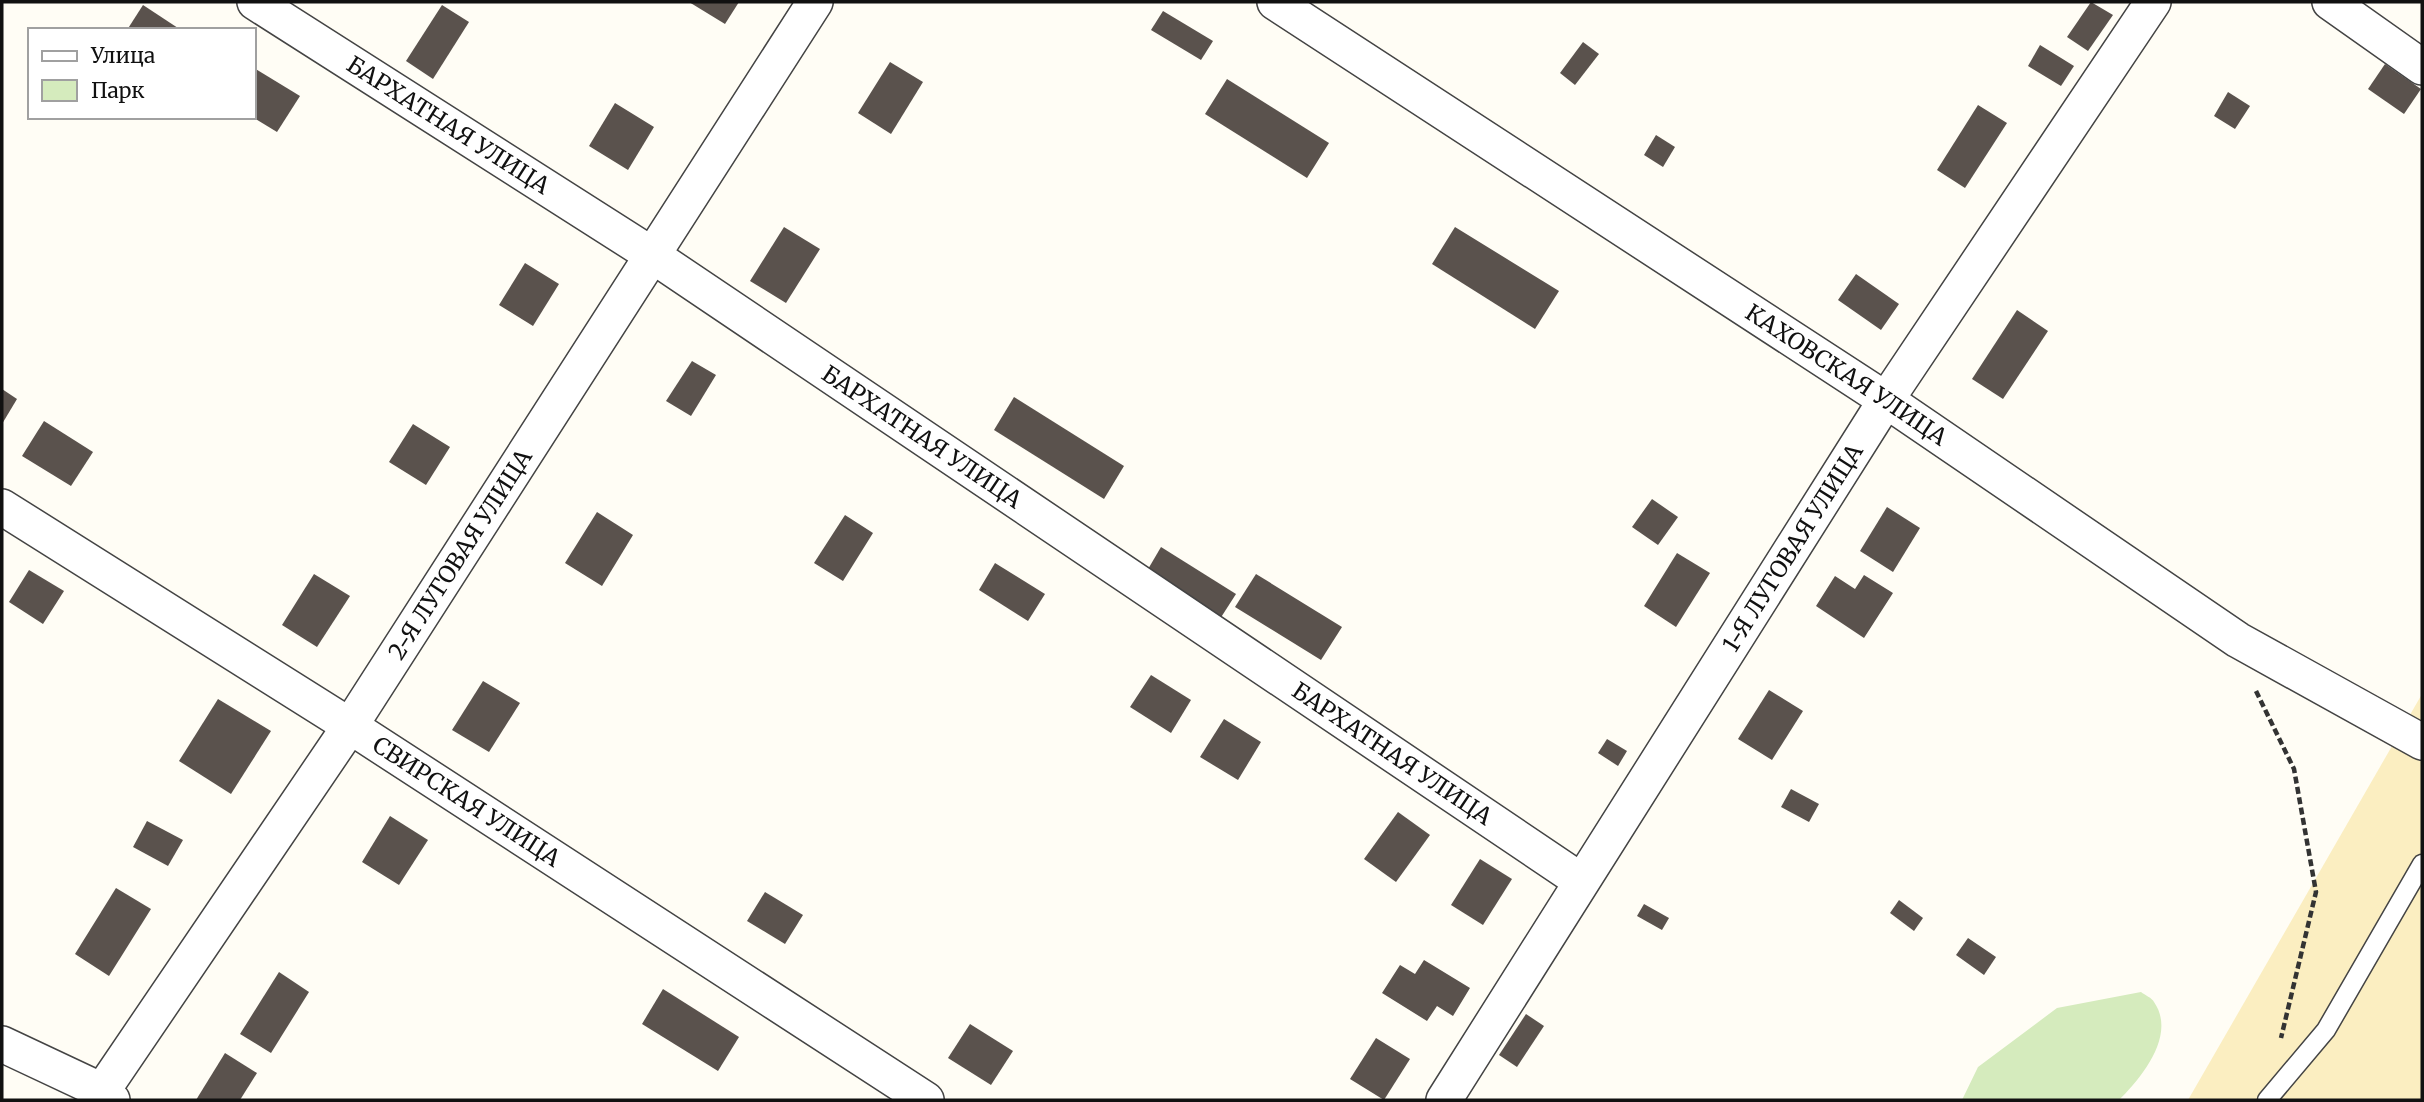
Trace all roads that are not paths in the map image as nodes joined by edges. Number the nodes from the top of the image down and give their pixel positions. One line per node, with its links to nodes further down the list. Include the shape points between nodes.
1 (255, 2): 7 (street, БАРХАТНАЯ УЛИЦА)
2 (815, 2): 7 (street, 2-Я ЛУГОВАЯ УЛИЦА)
3 (1275, 2): 8 (street, КАХОВСКАЯ УЛИЦА)
4 (2153, 2): 8 (street, 1-Я ЛУГОВАЯ УЛИЦА)
5 (2330, 2): 6 (street)
6 (2422, 67)
7 (652, 255): 10 (street, 2-Я ЛУГОВАЯ УЛИЦА); 13 (street, БАРХАТНАЯ УЛИЦА)
8 (1886, 400): 11 (street, КАХОВСКАЯ УЛИЦА, via 2238,640); 13 (street, 1-Я ЛУГОВАЯ УЛИЦА)
9 (2, 507): 10 (street, СВИРСКАЯ УЛИЦА)
10 (350, 726): 15 (street, 2-Я ЛУГОВАЯ УЛИЦА); 16 (street, СВИРСКАЯ УЛИЦА)
11 (2422, 742)
12 (2422, 864): 18 (lane, via 2326,1030)
13 (1581, 881): 17 (street, 1-Я ЛУГОВАЯ УЛИЦА)
14 (2, 1044): 15 (street)
15 (103, 1097)
16 (926, 1100)
17 (1444, 1100)
18 (2267, 1100)

